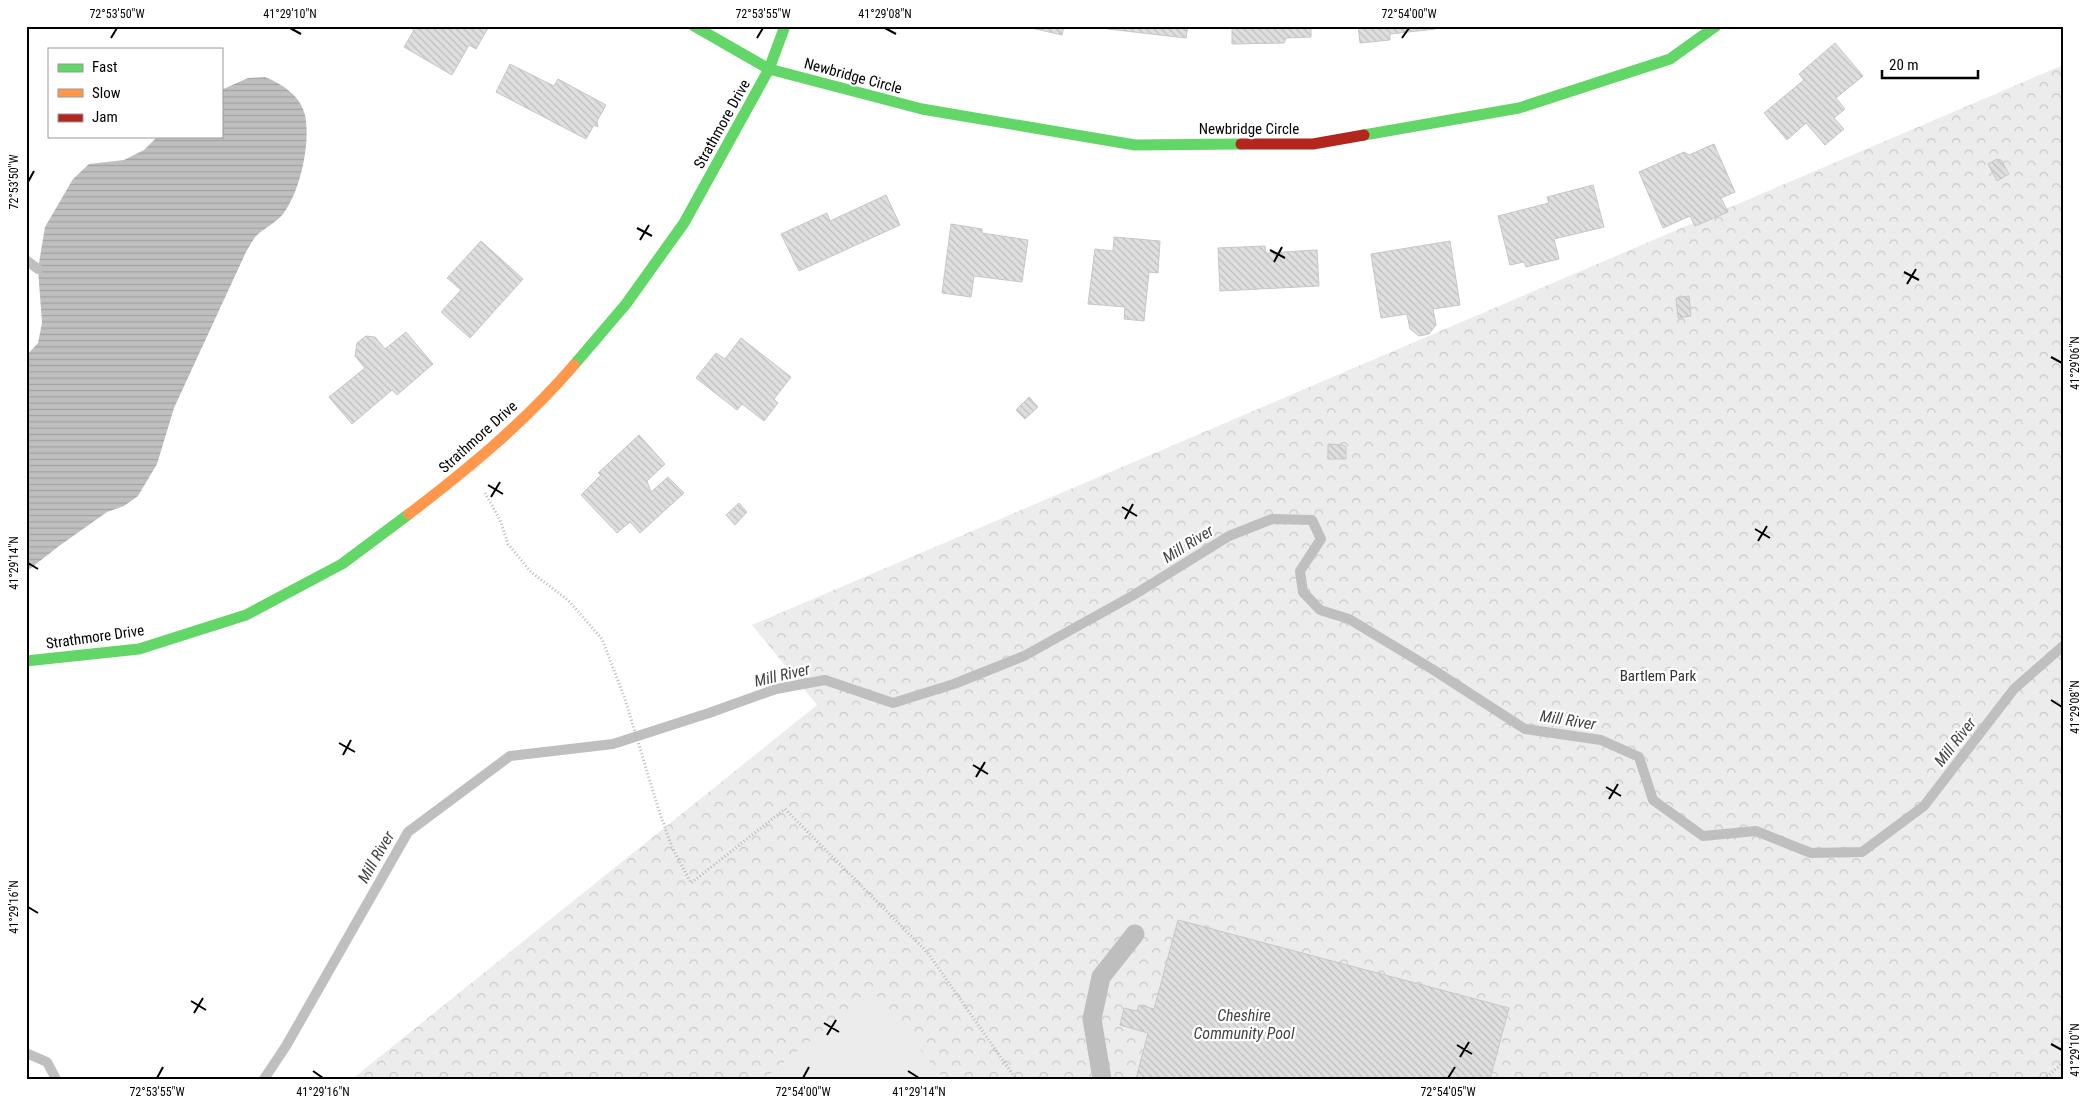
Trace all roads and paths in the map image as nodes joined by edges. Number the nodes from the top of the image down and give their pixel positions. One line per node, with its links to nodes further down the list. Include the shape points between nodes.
1 (694, 26): 4 (street, Newbridge Circle)
2 (785, 26): 4 (street, Strathmore Drive)
3 (1716, 26): 4 (street, Newbridge Circle, via 1670,60 1519,108 1313,144 1135,145 922,109)
4 (769, 69): 5 (street, Strathmore Drive, via 684,223 626,304 562,380)
5 (467, 470): 6 (street, Strathmore Drive, via 342,564 246,615 139,649); 9 (path, via 487,495 508,544 531,572 568,600 602,639 625,699 672,847 692,883 785,809 928,953)
6 (26, 661)
7 (1135, 934): 10 (lane, via 1102,977 1092,1019)
8 (2063, 1063): 11 (path)
9 (1016, 1079)
10 (1102, 1079)
11 (2044, 1079)

